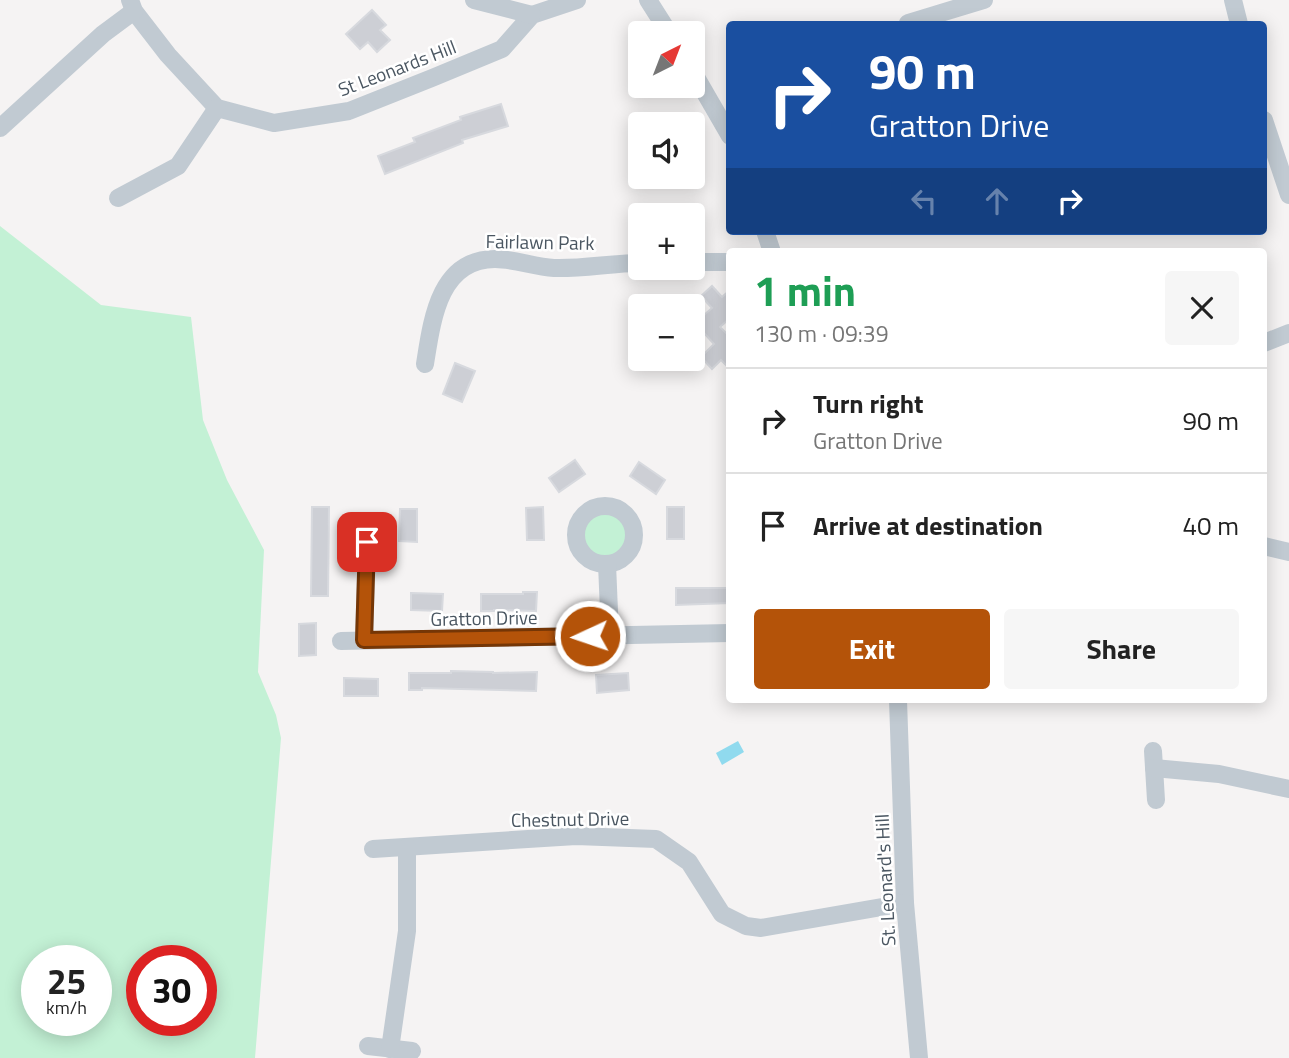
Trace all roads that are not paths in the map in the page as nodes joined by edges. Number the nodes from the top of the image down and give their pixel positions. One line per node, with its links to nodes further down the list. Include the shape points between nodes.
1 (474, 0): 7 (street)
2 (577, 0): 7 (street)
3 (648, 0): 8 (street)
4 (984, 0): 9 (street)
5 (1233, 0): 10 (street)
6 (132, 5): 12 (street, via 168,55); 13 (street)
7 (532, 15): 12 (street, St Leonards Hill, via 502,49 349,111 275,123)
8 (661, 21)
9 (915, 21)
10 (1238, 21)
11 (705, 93): 14 (street)
12 (218, 108): 17 (street, via 178,166)
13 (0, 128)
14 (726, 129)
15 (1267, 129): 16 (street)
16 (1289, 195)
17 (118, 198)
18 (705, 262): 19 (street)
19 (726, 262)
20 (628, 264): 23 (street, Fairlawn Park, via 556,268 499,259 467,265 442,292)
21 (1289, 333): 22 (street)
22 (1267, 342)
23 (425, 364)
24 (367, 542): 30 (street)
25 (1267, 547): 26 (street)
26 (1289, 552)
27 (607, 564): 29 (street)
28 (726, 633): 29 (street, Gratton Drive)
29 (610, 635): 30 (street, Gratton Drive)
30 (364, 640): 31 (street, Gratton Drive)
31 (341, 641)
32 (898, 703): 37 (street, St. Leonard's Hill)
33 (1289, 789): 34 (street, via 1153,760)
34 (1157, 800)
35 (407, 847): 36 (street, Chestnut Drive); 37 (street, Chestnut Drive, via 576,836 656,839 689,862 722,914 761,928); 39 (street, via 407,931)
36 (373, 849)
37 (905, 903): 41 (street, St. Leonard's Hill)
38 (368, 1046): 39 (street)
39 (390, 1049): 40 (street)
40 (412, 1051)
41 (919, 1058)

